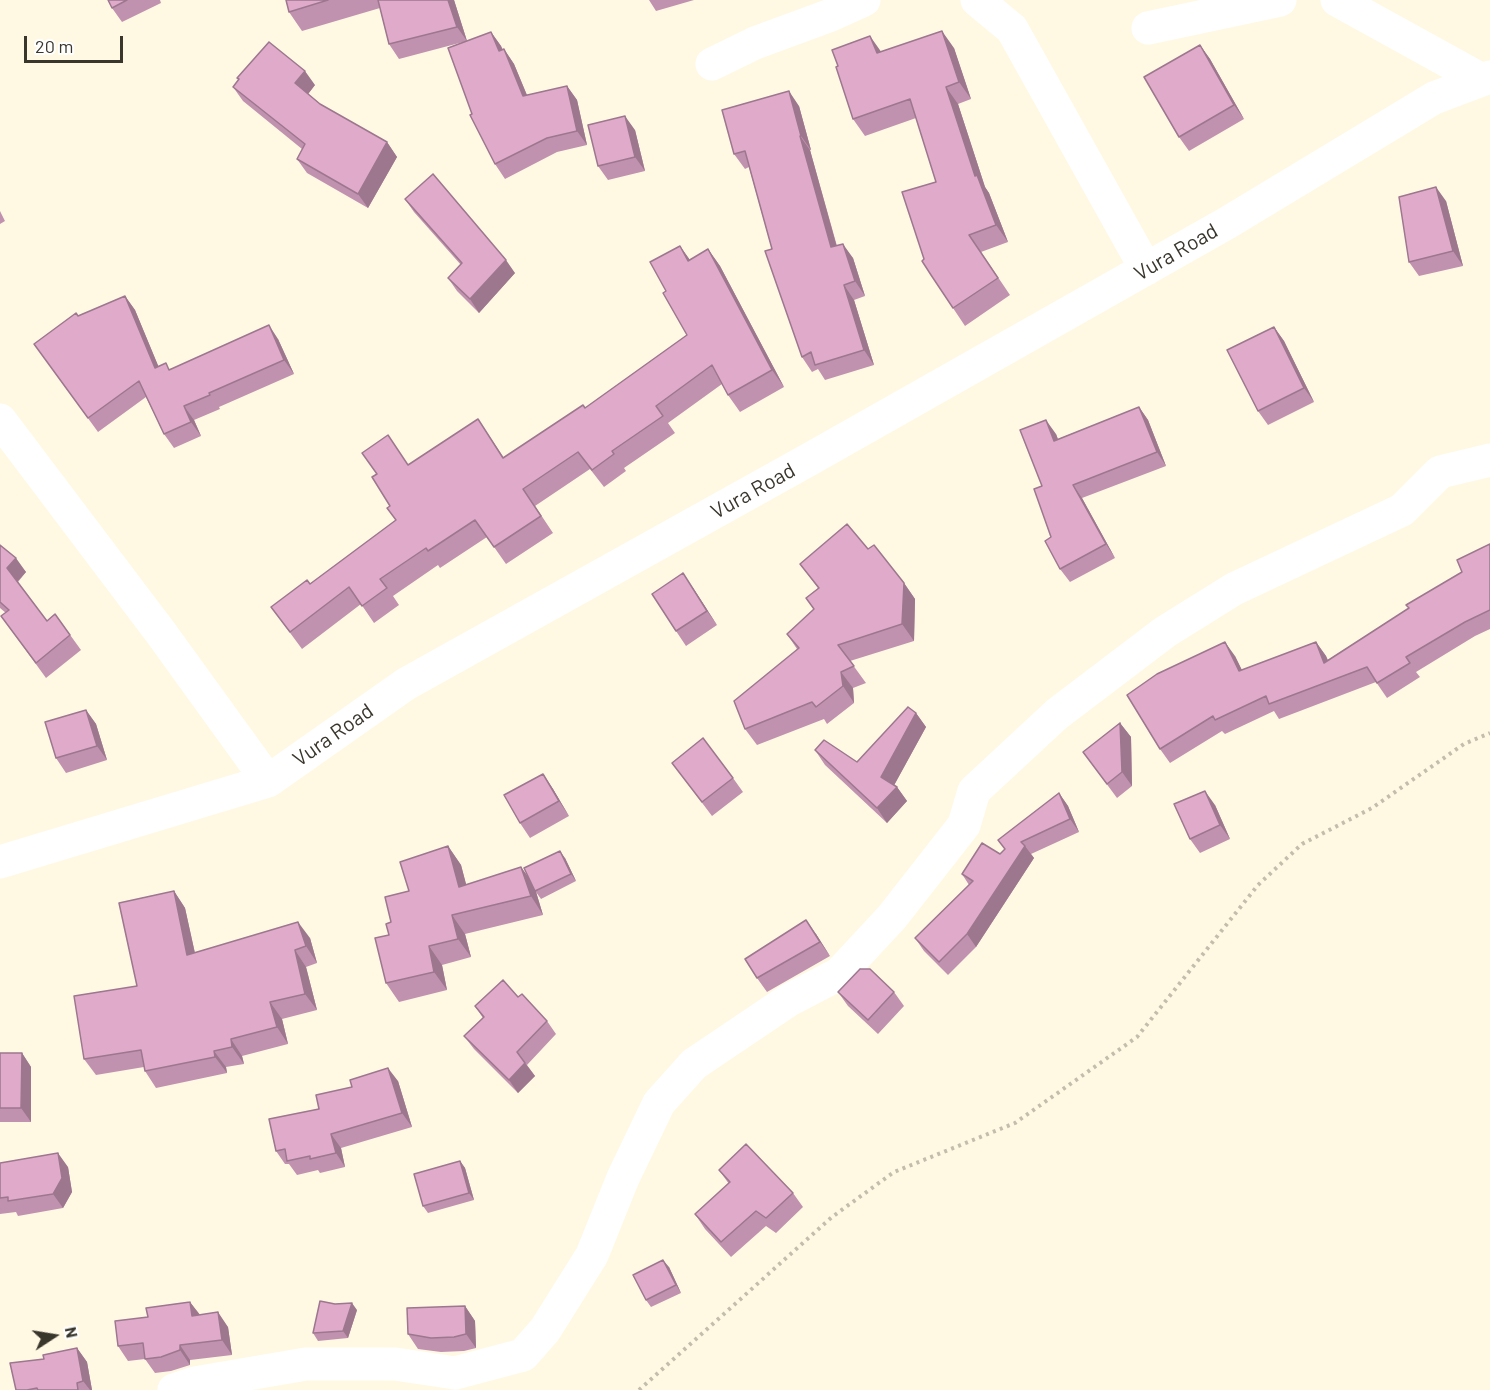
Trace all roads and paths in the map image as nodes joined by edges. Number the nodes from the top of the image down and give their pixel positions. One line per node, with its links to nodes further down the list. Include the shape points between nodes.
1 (864, 0): 6 (street)
2 (977, 0): 8 (street, via 1012,29)
3 (1280, 0): 5 (street)
4 (1337, 0): 7 (street)
5 (1148, 28)
6 (712, 64)
7 (1486, 79): 8 (street, Vura Road, via 1434,98)
8 (1146, 269): 12 (street, Vura Road, via 406,684)
9 (0, 420): 12 (street)
10 (1490, 460): 14 (street, via 1440,472 1402,510 1234,590 1166,632 1057,714 974,791 964,825 892,917 839,974 789,1000 694,1064 659,1103 592,1256 545,1330 523,1355 455,1373 395,1364 306,1364)
11 (1490, 733): 15 (path, via 1464,744 1372,808 1302,844 1258,885 1137,1037 1015,1123 894,1172 832,1216)
12 (268, 781): 13 (street, Vura Road)
13 (0, 862)
14 (174, 1390)
15 (639, 1390)

